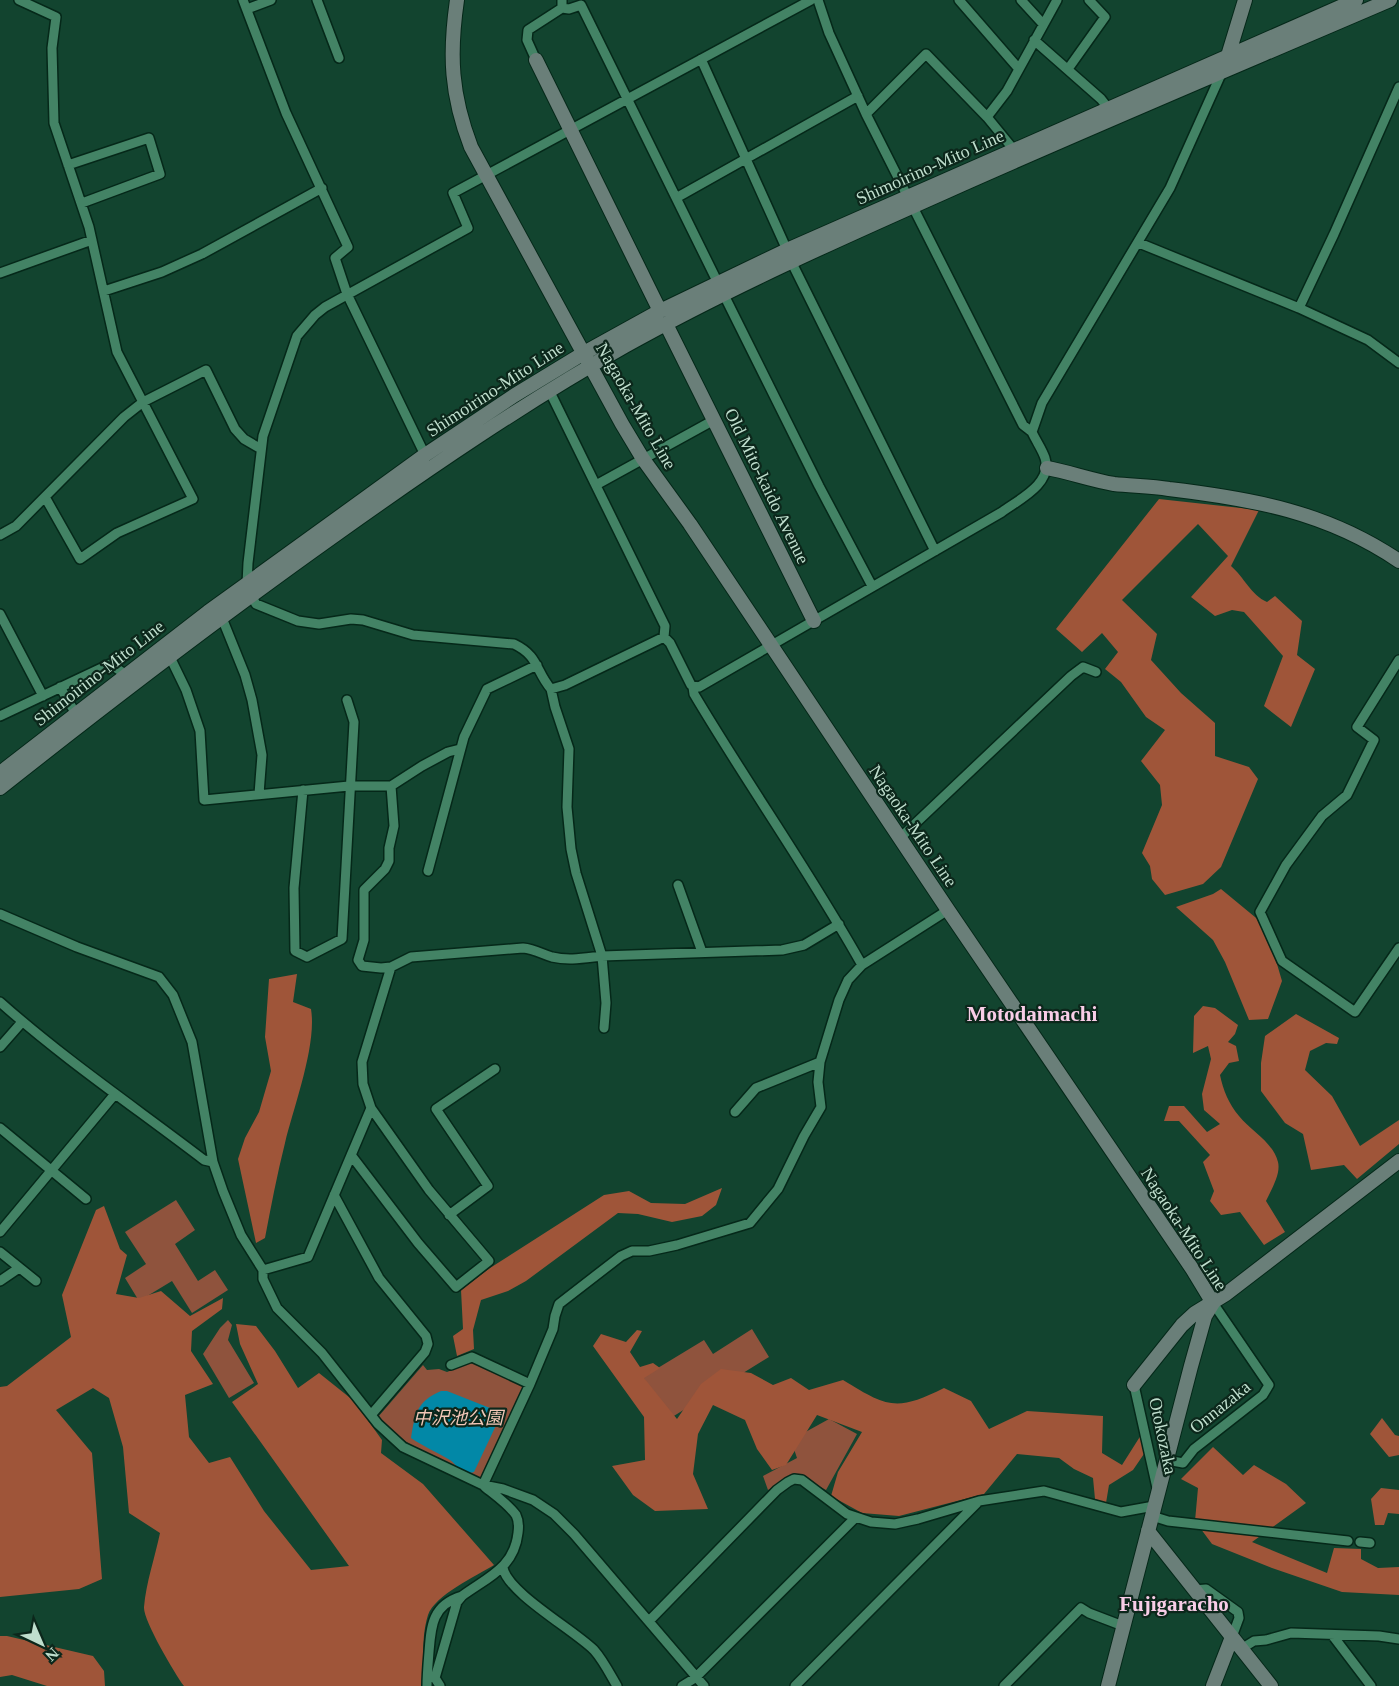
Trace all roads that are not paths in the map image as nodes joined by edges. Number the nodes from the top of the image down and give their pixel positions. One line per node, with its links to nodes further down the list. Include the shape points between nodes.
1 (19, 0): 34 (street, via 56,17 51,48 54,123)
2 (271, 0): 15 (street)
3 (317, 0): 19 (street)
4 (811, 0): 20 (street)
5 (818, 0): 26 (street, via 828,33)
6 (959, 0): 22 (street)
7 (1021, 0): 16 (street)
8 (1057, 0): 16 (street)
9 (1089, 0): 23 (street, via 1105,17)
10 (1245, 0): 18 (main road)
11 (1356, 0): 18 (main road, Shimoirino-Mito Line)
12 (1390, 0): 24 (main road, Shimoirino-Mito Line)
13 (454, 2): 35 (main road, Nagaoka-Mito Line, via 454,91 460,118)
14 (562, 4): 21 (street, via 526,34); 27 (street, via 569,9 581,4)
15 (245, 5): 36 (street, via 286,113)
16 (1043, 24): 17 (street)
17 (1034, 40): 22 (street); 23 (street)
18 (1229, 54): 24 (main road); 28 (main road, Shimoirino-Mito Line)
19 (339, 58)
20 (701, 59): 27 (street); 33 (street)
21 (536, 60): 31 (main road)
22 (1019, 69): 30 (street)
23 (1068, 69): 28 (street)
24 (1222, 72): 38 (main road, Shimoirino-Mito Line); 41 (street, via 1183,163)
25 (1399, 87): 47 (street)
26 (858, 96): 29 (street); 33 (street)
27 (627, 99): 31 (street); 37 (street)
28 (1108, 108): 32 (main road, Shimoirino-Mito Line)
29 (866, 114): 30 (street, via 926,54); 38 (street)
30 (987, 117): 32 (street)
31 (571, 130): 35 (street); 48 (main road)
32 (1014, 150): 38 (main road, Shimoirino-Mito Line)
33 (746, 159): 37 (street); 42 (street)
34 (68, 165): 39 (street); 39 (street, via 149,138 160,174)
35 (485, 176): 46 (street, via 453,193 468,228); 50 (main road, Nagaoka-Mito Line)
36 (322, 188): 45 (street, via 202,254); 46 (street, via 348,247 335,258)
37 (676, 198): 44 (street)
38 (910, 201): 42 (main road, Shimoirino-Mito Line); 56 (street, via 1023,425)
39 (82, 203): 40 (street)
40 (92, 240): 43 (street); 45 (street)
41 (1139, 243): 47 (street); 56 (street, via 1042,404)
42 (789, 255): 44 (main road, Shimoirino-Mito Line); 64 (street)
43 (0, 273)
44 (721, 289): 48 (main road, Shimoirino-Mito Line); 49 (main road, Shimoirino-Mito Line); 66 (street)
45 (104, 291): 54 (street, via 117,352)
46 (347, 294): 57 (street, via 315,315 297,336); 58 (street)
47 (1299, 308): 51 (street, via 1368,340)
48 (660, 310): 50 (main road, Shimoirino-Mito Line)
49 (666, 324): 52 (main road, Shimoirino-Mito Line); 55 (main road, Old Mito-kaido Avenue)
50 (584, 353): 52 (main road, Nagaoka-Mito Line); 58 (main road, Shimoirino-Mito Line)
51 (1399, 363)
52 (591, 366): 53 (main road, Shimoirino-Mito Line); 59 (main road, Nagaoka-Mito Line)
53 (549, 390): 61 (street); 67 (main road, Shimoirino-Mito Line)
54 (143, 402): 57 (street, via 206,370 235,429); 62 (street, via 112,427); 62 (street, via 193,500 117,533 80,560)
55 (714, 420): 59 (street); 70 (main road, Old Mito-kaido Avenue)
56 (1032, 432): 60 (street)
57 (261, 449): 67 (street, via 248,563)
58 (425, 455): 67 (main road, Shimoirino-Mito Line)
59 (643, 459): 61 (street); 72 (main road, Nagaoka-Mito Line)
60 (1047, 468): 64 (street, via 1038,486); 65 (main road, via 1113,484 1288,509 1349,531)
61 (596, 485): 71 (street, via 665,626)
62 (45, 497): 63 (street, via 16,526)
63 (0, 535)
64 (935, 551): 66 (street)
65 (1399, 561)
66 (872, 586): 70 (street)
67 (249, 590): 69 (main road, Shimoirino-Mito Line); 75 (street, via 258,606 298,621 319,624 363,620 413,635 514,644 526,650); 77 (main road, Shimoirino-Mito Line)
68 (0, 614): 81 (street)
69 (222, 618): 73 (main road, Shimoirino-Mito Line); 91 (street, via 252,700 262,755)
70 (814, 621): 72 (street)
71 (664, 637): 79 (street); 80 (street)
72 (771, 646): 79 (street); 92 (main road, Nagaoka-Mito Line)
73 (170, 657): 89 (main road, Shimoirino-Mito Line); 91 (street, via 200,731 204,800)
74 (1399, 660): 98 (street, via 1357,727 1374,740 1347,795 1322,816 1286,865 1260,912 1282,962 1355,1012)
75 (537, 665): 80 (street); 85 (street, via 487,688)
76 (1096, 672): 92 (street, via 1083,667 1071,676)
77 (125, 674): 78 (street, via 110,664); 83 (main road, Shimoirino-Mito Line)
78 (60, 687): 81 (street); 83 (street)
79 (693, 687): 97 (street, via 726,748)
80 (551, 689): 100 (street, via 569,749 567,807 571,849)
81 (43, 696): 84 (street)
82 (347, 700): 87 (street, via 354,722)
83 (76, 714): 86 (main road, Shimoirino-Mito Line)
84 (0, 716)
85 (460, 749): 88 (street, via 448,752); 93 (street)
86 (0, 773)
87 (349, 786): 88 (street); 90 (street); 90 (street, via 342,939 307,957 295,951 294,888)
88 (391, 786): 102 (street, via 394,826 389,861 364,890 364,940 358,960 362,966)
89 (0, 788)
90 (303, 790): 91 (street)
91 (259, 794)
92 (900, 838): 95 (main road, Nagaoka-Mito Line)
93 (428, 871)
94 (678, 885): 99 (street)
95 (948, 910): 101 (street); 126 (main road, Nagaoka-Mito Line)
96 (0, 914): 115 (street, via 154,975 167,986 192,1042)
97 (838, 924): 99 (street, via 796,947 782,950); 101 (street)
98 (1399, 948)
99 (702, 952): 100 (street)
100 (602, 956): 102 (street, via 574,960 523,948 411,957); 105 (street)
101 (862, 965): 107 (street, via 848,980 839,1000)
102 (391, 966): 110 (street, via 362,1062 363,1084)
103 (0, 1002): 104 (street)
104 (22, 1022): 106 (street); 109 (street)
105 (604, 1028)
106 (0, 1047)
107 (820, 1062): 111 (street, via 756,1088); 128 (street, via 821,1107 778,1189 759,1215 741,1226 621,1256 559,1304)
108 (495, 1069): 119 (street, via 436,1109 488,1186)
109 (115, 1094): 115 (street, via 204,1160); 116 (street)
110 (371, 1108): 113 (street); 119 (street)
111 (735, 1112)
112 (0, 1128): 116 (street)
113 (351, 1155): 117 (street); 119 (street, via 417,1243 456,1287 489,1260)
114 (1399, 1161): 126 (main road)
115 (213, 1162): 123 (street, via 241,1235)
116 (51, 1170): 118 (street); 120 (street)
117 (334, 1195): 123 (street, via 308,1257); 130 (street, via 379,1278 426,1336 428,1344)
118 (86, 1199)
119 (449, 1215)
120 (0, 1232)
121 (0, 1252): 122 (street)
122 (19, 1268): 124 (street); 125 (street)
123 (263, 1270): 130 (street, via 263,1279 277,1308 322,1353)
124 (0, 1281)
125 (36, 1281)
126 (1213, 1303): 129 (main road, via 1182,1325); 131 (main road, Nagaoka-Mito Line, via 1200,1332); 131 (street, Onnazaka, via 1269,1385 1263,1395 1183,1462)
127 (451, 1365): 128 (street, via 472,1357)
128 (530, 1384): 132 (street)
129 (1134, 1385): 134 (street, Otokozaka, via 1155,1476)
130 (371, 1415): 132 (street, via 403,1447)
131 (1167, 1460): 134 (main road, Nagaoka-Mito Line)
132 (483, 1485): 140 (street, via 506,1504 518,1521 517,1543); 143 (street, via 533,1500 554,1514)
133 (979, 1501): 134 (street, via 1044,1491 1120,1512); 135 (street, via 895,1524); 155 (street)
134 (1155, 1505): 136 (main road, Nagaoka-Mito Line); 137 (street, via 1168,1521)
135 (856, 1517): 143 (street, via 802,1480 794,1479 777,1490); 149 (street)
136 (1148, 1532): 141 (main road); 144 (main road, Nagaoka-Mito Line)
137 (1348, 1541)
138 (1360, 1542): 139 (street)
139 (1370, 1543)
140 (503, 1568): 142 (street); 152 (street, via 519,1591 592,1648)
141 (1194, 1590): 146 (main road); 146 (street, via 1206,1589 1234,1608 1239,1618)
142 (462, 1596): 150 (street, via 452,1599 433,1618); 151 (street, via 437,1669 435,1678)
143 (648, 1620): 149 (street)
144 (1123, 1626): 156 (street, via 1081,1608); 157 (main road, Nagaoka-Mito Line)
145 (1333, 1636): 147 (street); 148 (street, via 1291,1633 1254,1641); 160 (street)
146 (1232, 1637): 148 (main road); 158 (main road)
147 (1399, 1639)
148 (1242, 1649): 159 (main road)
149 (696, 1678): 153 (street); 154 (street)
150 (427, 1686)
151 (440, 1686)
152 (617, 1686)
153 (682, 1686)
154 (704, 1686)
155 (795, 1686)
156 (1004, 1686)
157 (1108, 1686)
158 (1214, 1686)
159 (1271, 1686)
160 (1371, 1686)

